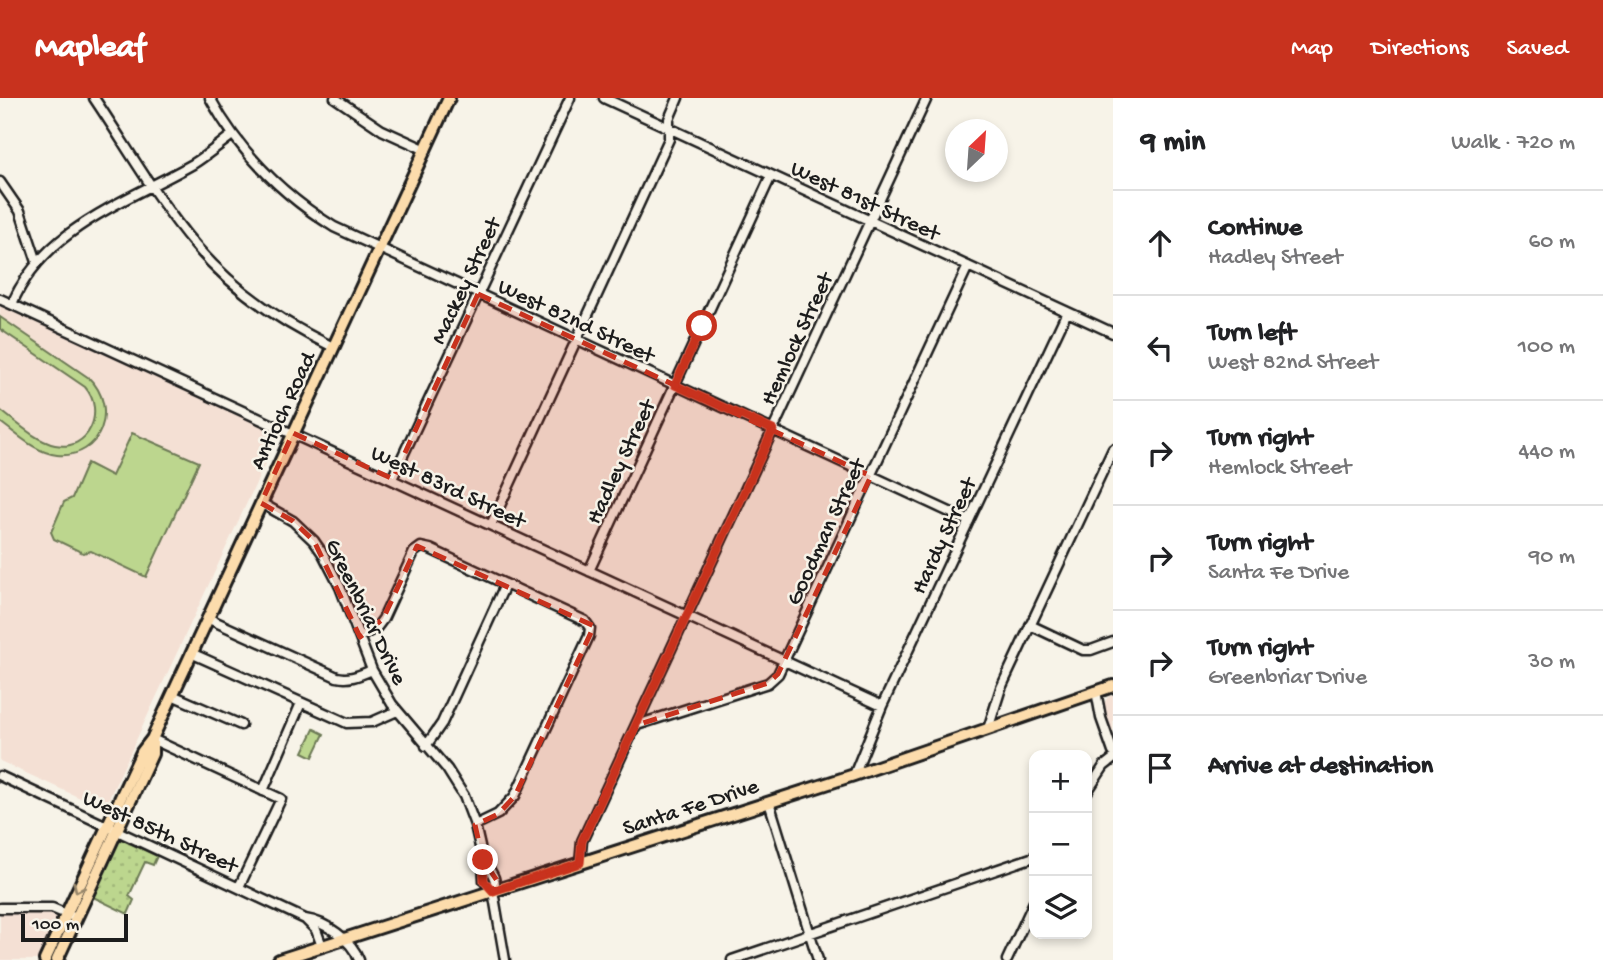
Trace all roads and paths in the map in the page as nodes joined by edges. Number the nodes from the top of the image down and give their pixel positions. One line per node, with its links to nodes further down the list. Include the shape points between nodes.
1 (94, 98): 14 (street)
2 (210, 98): 10 (street, West 82nd Street)
3 (335, 98): 11 (street, via 382,130)
4 (449, 98): 11 (main road, Antioch Road)
5 (570, 98): 19 (street, Mackey Street)
6 (604, 98): 9 (street, West 81st Street)
7 (678, 98): 9 (street, via 668,119)
8 (927, 98): 15 (street, Hemlock Street)
9 (669, 128): 12 (street, West 81st Street); 24 (street, via 670,139)
10 (232, 135): 14 (street, via 195,163); 16 (street, West 82nd Street, via 267,176 313,214)
11 (425, 150): 16 (main road, Antioch Road)
12 (771, 176): 15 (street, West 81st Street); 26 (street, Hadley Street)
13 (0, 182): 17 (street, via 20,211)
14 (152, 185): 17 (street, via 80,226); 25 (street, via 195,246 226,277 265,309)
15 (872, 221): 18 (street, West 81st Street); 27 (street, Hemlock Street)
16 (379, 249): 19 (street, West 82nd Street); 25 (main road, Antioch Road)
17 (37, 261): 21 (street)
18 (968, 267): 22 (street, West 81st Street); 30 (street, Goodman Street)
19 (478, 294): 24 (street, West 82nd Street); 31 (street, Mackey Street)
20 (0, 299): 21 (street, West 83rd Street)
21 (12, 304): 28 (street, West 83rd Street)
22 (1066, 312): 23 (street, West 81st Street); 33 (street, Hardy Street)
23 (1113, 333)
24 (577, 340): 26 (street, West 82nd Street); 34 (street)
25 (333, 347): 28 (main road, Antioch Road)
26 (675, 385): 27 (street, West 82nd Street); 35 (street, Hadley Street)
27 (773, 430): 30 (street, West 82nd Street); 37 (street, Hemlock Street)
28 (293, 433): 31 (street, West 83rd Street); 32 (main road, Antioch Road)
29 (1113, 449): 39 (street)
30 (871, 475): 33 (street, West 82nd Street); 43 (street, Goodman Street)
31 (393, 479): 34 (street, West 83rd Street)
32 (261, 503): 38 (main road, Antioch Road); 40 (street, Greenbriar Drive, via 293,521 314,541 340,587)
33 (969, 521): 49 (street, Hardy Street)
34 (491, 525): 35 (street, West 83rd Street)
35 (589, 571): 37 (street, West 83rd Street)
36 (505, 585): 40 (street, via 421,547 414,552 383,619); 55 (street, via 442,723); 63 (street, via 585,621 590,628 514,796 498,814)
37 (687, 616): 43 (street, West 83rd Street); 51 (street, Hemlock Street)
38 (207, 618): 42 (main road, Antioch Road); 44 (street, via 337,677 357,677)
39 (1030, 625): 41 (street, via 1083,650); 53 (street)
40 (359, 637): 44 (street, Greenbriar Drive)
41 (1113, 642)
42 (191, 653): 47 (main road, Antioch Road); 48 (street)
43 (785, 662): 49 (street, West 83rd Street); 51 (street, Goodman Street, via 768,683)
44 (372, 670): 50 (street, Greenbriar Drive)
45 (1113, 686): 46 (main road, Santa Fe Drive)
46 (1096, 691): 53 (main road, Santa Fe Drive); 56 (street)
47 (172, 695): 52 (street); 54 (main road, Antioch Road)
48 (301, 703): 50 (street, via 359,724); 61 (street)
49 (882, 706): 58 (street, Hardy Street)
50 (397, 711): 55 (street, Greenbriar Drive)
51 (637, 724): 66 (street, Hemlock Street, via 582,841)
52 (241, 725)
53 (988, 729): 58 (main road, Santa Fe Drive)
54 (152, 739): 61 (street); 64 (main road, Antioch Road, via 142,752)
55 (426, 746): 63 (street, Greenbriar Drive, via 454,779)
56 (1113, 751)
57 (1113, 758): 60 (street)
58 (854, 775): 62 (main road, Santa Fe Drive)
59 (0, 776): 64 (street, West 85th Street)
60 (1092, 784)
61 (263, 791): 67 (street, via 281,799)
62 (769, 802): 66 (main road, Santa Fe Drive); 73 (street)
63 (475, 825): 68 (street, Greenbriar Drive, via 483,860 495,878)
64 (112, 829): 67 (street, West 85th Street); 71 (main road, Antioch Road)
65 (1029, 859): 73 (street)
66 (580, 863): 68 (main road, Santa Fe Drive)
67 (239, 887): 72 (street, West 85th Street)
68 (493, 891): 74 (main road, Santa Fe Drive); 80 (street)
69 (0, 908): 71 (street, via 52,908)
70 (1029, 913): 83 (street)
71 (71, 916): 76 (main road, Antioch Road); 77 (main road, Antioch Road)
72 (305, 919): 74 (street, West 85th Street); 75 (street)
73 (809, 934): 81 (street); 82 (street)
74 (344, 939): 75 (main road, Santa Fe Drive); 79 (street)
75 (322, 946): 78 (main road, Santa Fe Drive)
76 (45, 960)
77 (57, 960)
78 (279, 960)
79 (359, 960)
80 (505, 960)
81 (732, 960)
82 (818, 960)
83 (1007, 960)

